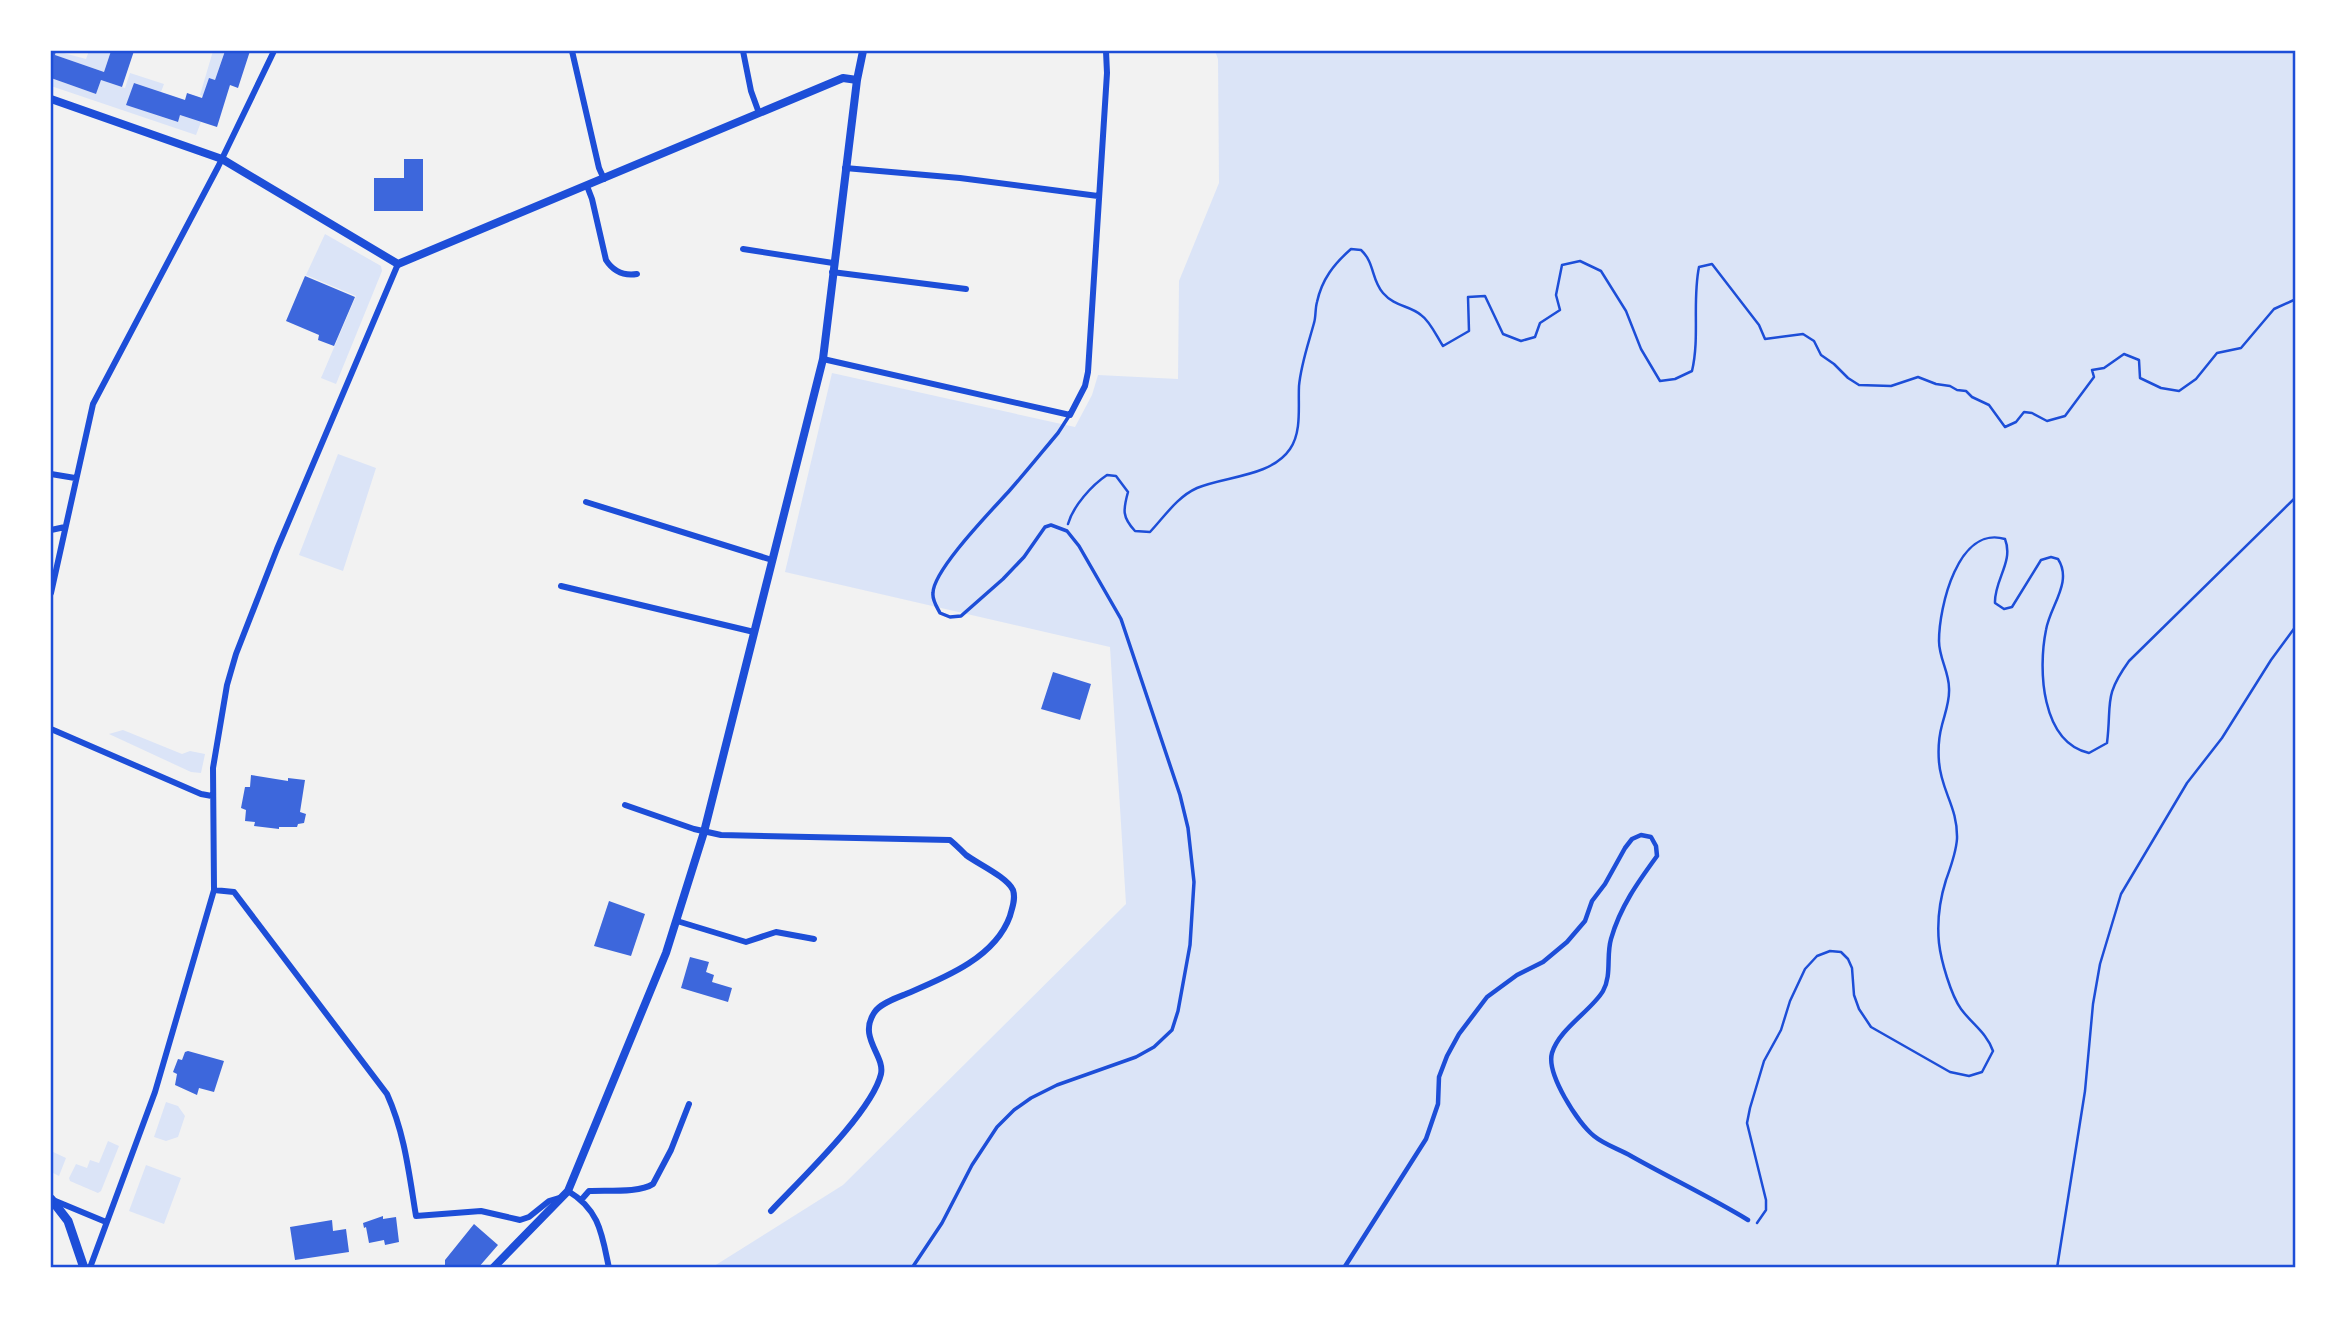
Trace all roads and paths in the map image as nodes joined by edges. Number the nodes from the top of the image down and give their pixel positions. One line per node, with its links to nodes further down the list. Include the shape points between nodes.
1 (274, 51): 9 (street)
2 (572, 51): 11 (street)
3 (743, 51): 8 (street)
4 (863, 51): 6 (street)
5 (1107, 51): 13 (street)
6 (857, 80): 8 (street, via 843,78); 10 (street)
7 (51, 99): 9 (street)
8 (759, 113): 11 (street)
9 (222, 159): 15 (street); 23 (street, via 93,404)
10 (845, 168): 13 (street); 16 (street)
11 (604, 179): 12 (street)
12 (587, 186): 15 (street); 17 (street, via 606,260 617,271)
13 (1098, 196): 21 (street, via 1088,372)
14 (743, 249): 16 (street)
15 (398, 264): 35 (street, via 236,654 227,685)
16 (833, 267): 18 (street); 20 (street)
17 (637, 274)
18 (966, 289)
19 (2296, 299): 28 (path, via 2274,309 2241,348 2217,353 2196,379 2179,391 2140,379 2139,360 2124,354 2104,368 2092,370 2095,377 2065,416 2047,421 2024,412 2005,428 1989,405 1966,391 1919,377 1891,386 1859,385 1803,334 1765,339 1712,264 1699,267 1692,371 1660,381 1601,271 1580,261 1562,265 1556,295 1560,310 1540,323 1535,337 1521,341 1503,334 1485,296 1468,297 1469,331 1443,346 1421,315 1384,295 1369,258 1361,250 1351,249 1334,264 1317,300 1301,366 1298,421 1290,449 1277,462 1198,487 1184,495 1150,532 1141,533 1125,521 1128,492 1116,476 1107,475 1070,515)
20 (823, 359): 21 (street); 29 (street)
21 (1070, 415): 28 (lane, via 943,570 933,592 940,613 961,616 1010,572 1045,527)
22 (51, 474): 23 (street)
23 (75, 478): 26 (street)
24 (2296, 497): 46 (path, via 2129,661 2111,692 2107,743 2089,753 2062,736 2047,711 2042,685 2045,632 2064,584 2058,559 2041,560 2012,607 2004,609 1995,603 1995,591 2007,560 2005,539 1996,536 1978,541 1960,559 1945,602 1939,640 1949,687 1939,762 1957,825 1955,854 1940,909 1939,943 1960,1008 1988,1038 1993,1051 1982,1072 1969,1076 1922,1058 1871,1027 1859,1009 1852,968 1841,952 1817,956 1805,968 1790,1001 1750,1108 1747,1123 1766,1210 1758,1224)
25 (586, 502): 29 (street)
26 (65, 527): 27 (street); 31 (street)
27 (51, 530)
28 (1067, 531): 51 (lane, via 1121,619 1188,828 1194,882 1191,945 1178,1011 1172,1030 1154,1047 1057,1085 1006,1118 972,1165)
29 (772, 560): 33 (street)
30 (561, 586): 33 (street)
31 (51, 593)
32 (2296, 626): 53 (path, via 2187,783 2121,894 2093,1004 2085,1091)
33 (754, 632): 37 (street)
34 (51, 729): 35 (street)
35 (212, 796): 38 (street)
36 (625, 805): 37 (street)
37 (704, 832): 39 (street); 45 (street, via 950,840 1013,890 1008,921 976,960 874,1013 868,1027 881,1073 872,1093 848,1127)
38 (214, 890): 42 (street, via 234,892 387,1094 406,1148 416,1216 481,1211 520,1220); 47 (street, via 155,1092)
39 (677, 921): 40 (street, via 746,943 776,932); 42 (street)
40 (814, 939)
41 (689, 1104): 44 (street, via 653,1184 589,1191)
42 (565, 1194): 44 (street); 49 (street)
43 (52, 1199): 47 (street); 48 (main road, via 68,1221)
44 (582, 1199): 50 (street, via 601,1231)
45 (771, 1211)
46 (1748, 1220): 52 (street, via 1592,1135 1554,1076 1552,1053 1567,1029 1602,993 1618,917 1657,856 1651,837 1641,835 1625,848 1585,921 1567,943 1487,997 1460,1034 1439,1077 1438,1104 1426,1139)
47 (106, 1223): 48 (street)
48 (86, 1268)
49 (493, 1268)
50 (608, 1268)
51 (912, 1268)
52 (1344, 1268)
53 (2057, 1268)

